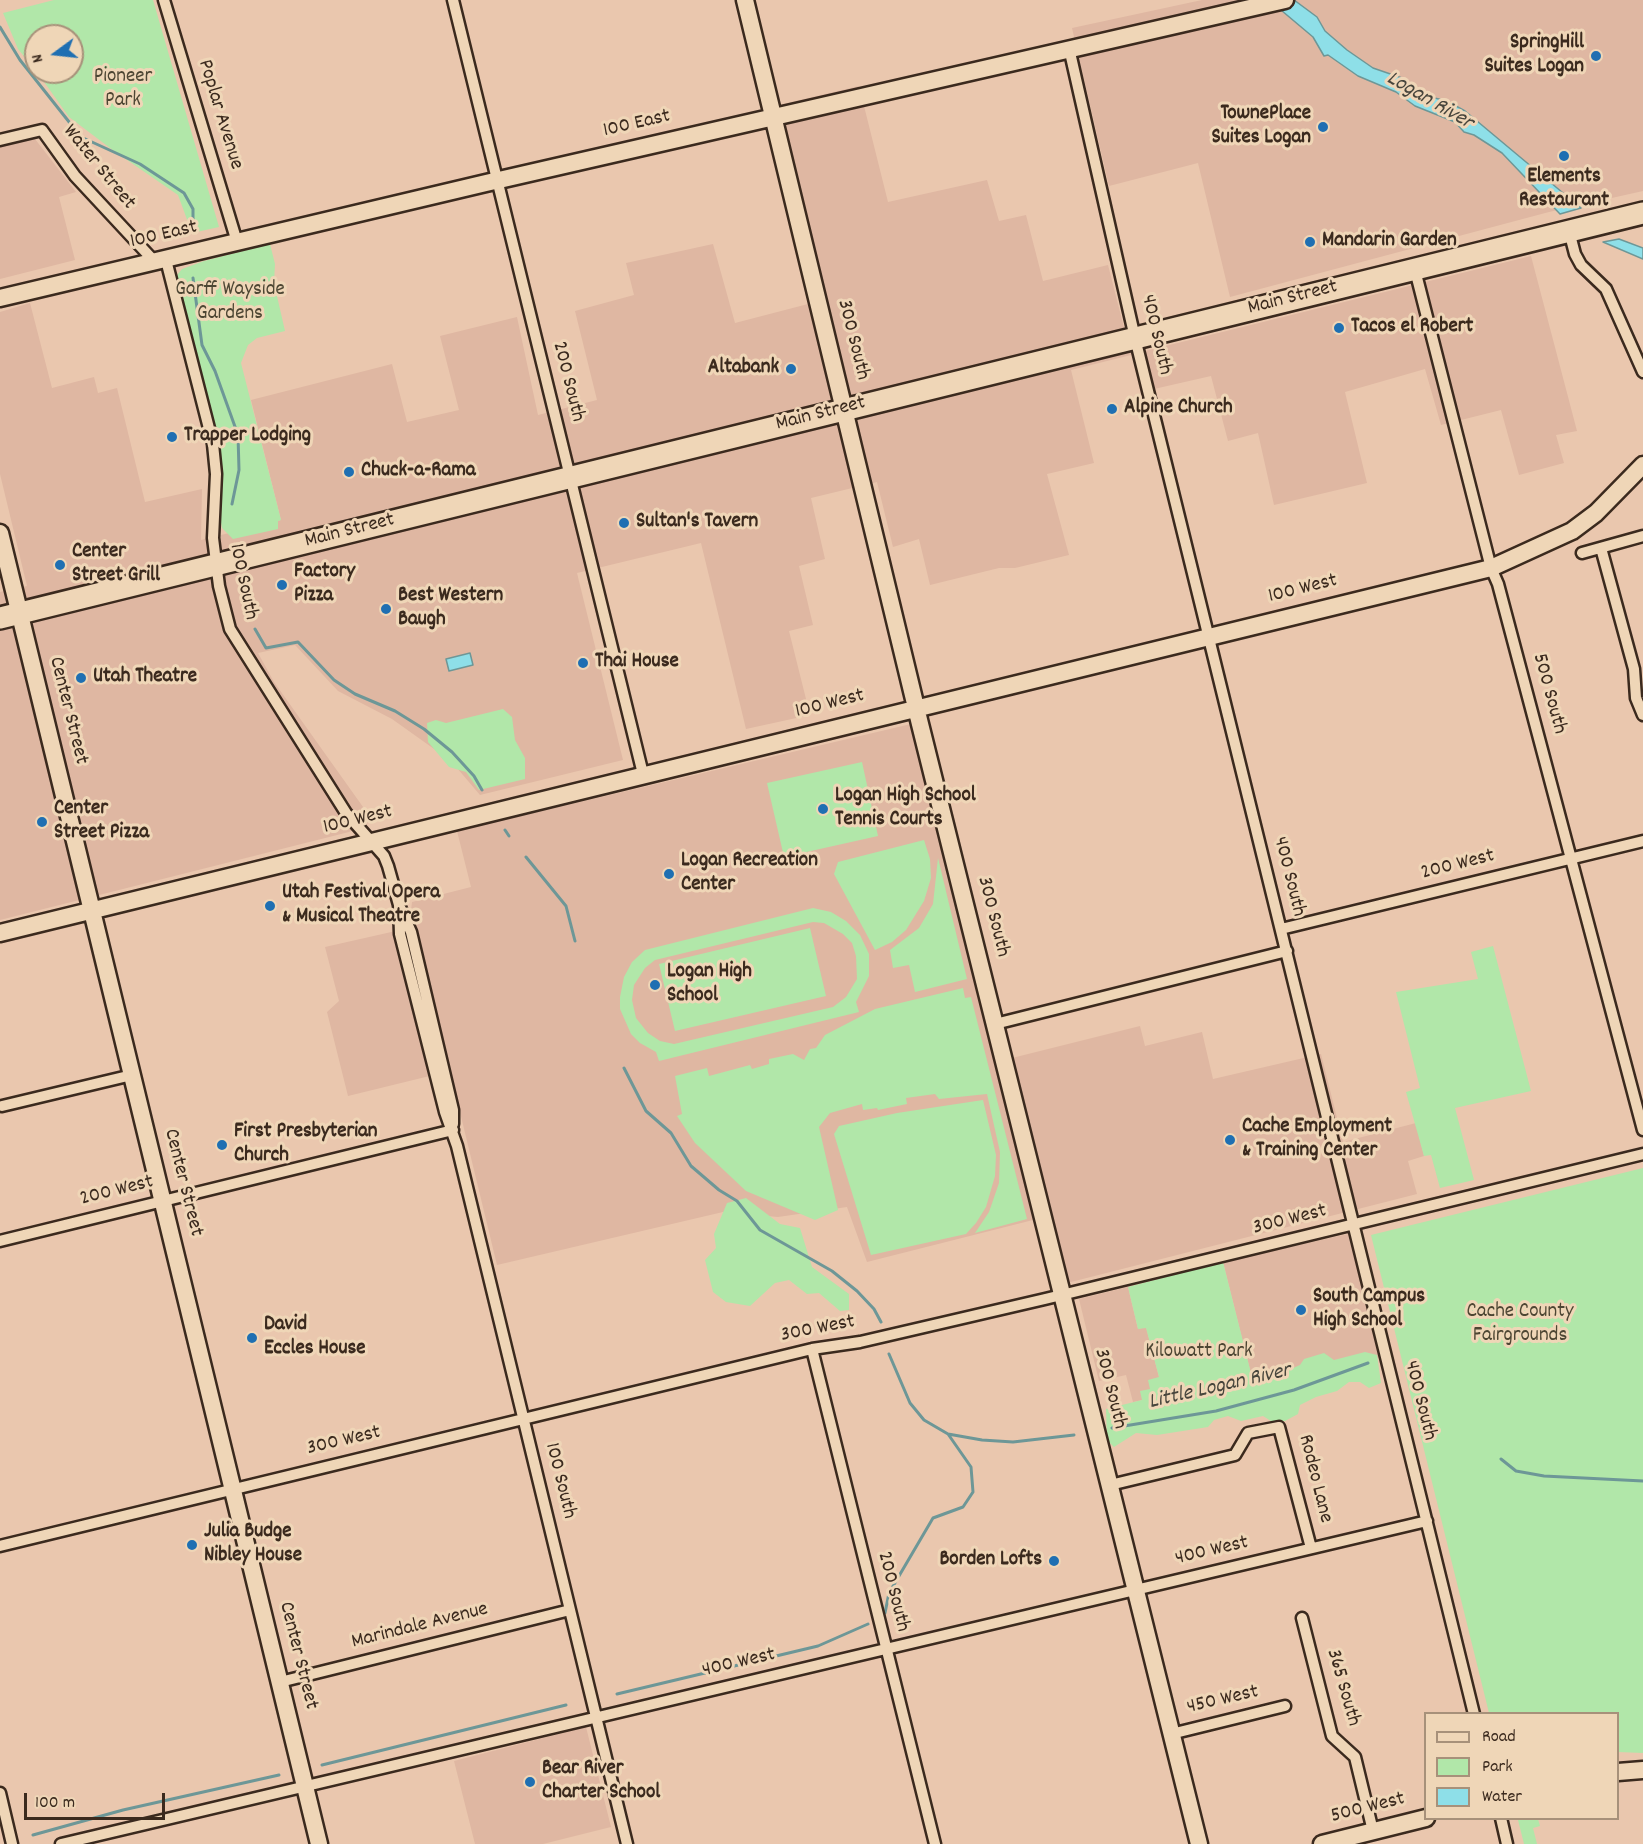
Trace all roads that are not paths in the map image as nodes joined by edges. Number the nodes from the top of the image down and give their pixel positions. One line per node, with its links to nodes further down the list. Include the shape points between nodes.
1 (164, 0): 11 (street, Poplar Avenue)
2 (453, 0): 8 (street, 200 South)
3 (745, 0): 6 (street, 300 South)
4 (1285, 0): 5 (street, 100 East)
5 (1069, 48): 6 (street, 100 East); 15 (street, 400 South)
6 (774, 117): 8 (street, 100 East); 17 (street, 300 South)
7 (0, 140): 12 (street, Water Street, via 42,130 75,176)
8 (497, 180): 11 (street, 100 East); 19 (street, 200 South)
9 (1643, 213): 10 (highway, Main Street)
10 (1569, 231): 13 (highway, Main Street); 16 (street, via 1575,254 1606,290)
11 (233, 243): 12 (street, 100 East)
12 (166, 259): 14 (street, 100 East); 24 (street, 100 South, via 213,444)
13 (1414, 270): 15 (highway, Main Street); 25 (street, 500 South)
14 (0, 298)
15 (1135, 338): 17 (highway, Main Street); 27 (street, 400 South)
16 (1643, 372)
17 (846, 409): 19 (highway, Main Street); 28 (street, 300 South)
18 (1643, 465): 25 (street, 100 West, via 1596,513 1572,531)
19 (570, 477): 24 (highway, Main Street); 30 (street, 200 South)
20 (0, 533): 26 (street, Center Street)
21 (1643, 536): 22 (street)
22 (1600, 548): 23 (street); 29 (street)
23 (1582, 553)
24 (216, 566): 26 (highway, Main Street); 31 (street, 100 South, via 230,629 237,642 346,813)
25 (1491, 568): 27 (street, 100 West); 33 (street, 500 South)
26 (10, 616): 34 (street, Center Street)
27 (1209, 636): 28 (street, 100 West); 35 (street, 400 South)
28 (916, 706): 30 (street, 100 West); 38 (street, 300 South)
29 (1643, 715)
30 (643, 774): 31 (street, 100 West)
31 (370, 841): 34 (street, 100 West); 41 (street, 100 South, via 388,866 399,905 400,934)
32 (1643, 841): 33 (street, 200 West)
33 (1572, 858): 35 (street, 200 West); 42 (street, 500 South)
34 (92, 910): 36 (street, 100 West); 39 (street, Center Street)
35 (1281, 929): 37 (street, 400 South)
36 (0, 933)
37 (1287, 951): 38 (street); 45 (street, 400 South)
38 (995, 1024): 47 (street, 300 South)
39 (132, 1075): 40 (street); 44 (street, Center Street)
40 (2, 1106)
41 (453, 1128): 44 (street, 200 West); 49 (street, 100 South)
42 (1643, 1130)
43 (1643, 1154): 45 (street, 300 West)
44 (163, 1201): 46 (street, 200 West); 51 (street, Center Street)
45 (1355, 1225): 47 (street, 300 West); 52 (street, 400 South)
46 (0, 1241)
47 (1063, 1295): 48 (street, 300 West, via 860,1342); 50 (street, 300 South)
48 (812, 1349): 49 (street, 300 West); 58 (street, 200 South)
49 (524, 1420): 51 (street, 300 West); 56 (street, 100 South)
50 (1110, 1485): 54 (street, Rodeo Lane, via 1235,1455 1248,1433 1276,1426 1282,1429); 55 (street, 300 South)
51 (233, 1488): 53 (street, 300 West); 59 (street, Center Street)
52 (1426, 1521): 54 (street, 400 West); 61 (street, 400 South)
53 (0, 1546)
54 (1311, 1548): 55 (street, 400 West)
55 (1136, 1590): 58 (street, 400 West); 63 (street, 300 South)
56 (570, 1610): 59 (street, Marindale Avenue); 62 (street, 100 South)
57 (1302, 1618): 70 (street, 365 South, via 1332,1736 1355,1757)
58 (887, 1649): 62 (street, 400 West); 75 (street, 200 South)
59 (280, 1682): 66 (street, Center Street)
60 (1285, 1707): 63 (street, 450 West)
61 (1474, 1712)
62 (597, 1718): 66 (street, 400 West); 74 (street, 100 South)
63 (1171, 1734): 76 (street, 300 South)
64 (1643, 1770): 65 (street)
65 (1619, 1772)
66 (305, 1786): 72 (street, 400 West); 73 (street, Center Street)
67 (0, 1793): 71 (street)
68 (1424, 1818): 70 (street, 500 West)
69 (1501, 1820): 78 (street)
70 (1373, 1831): 77 (street, 500 West)
71 (12, 1844)
72 (61, 1844)
73 (320, 1844)
74 (627, 1844)
75 (935, 1844)
76 (1198, 1844)
77 (1322, 1844)
78 (1507, 1844)

